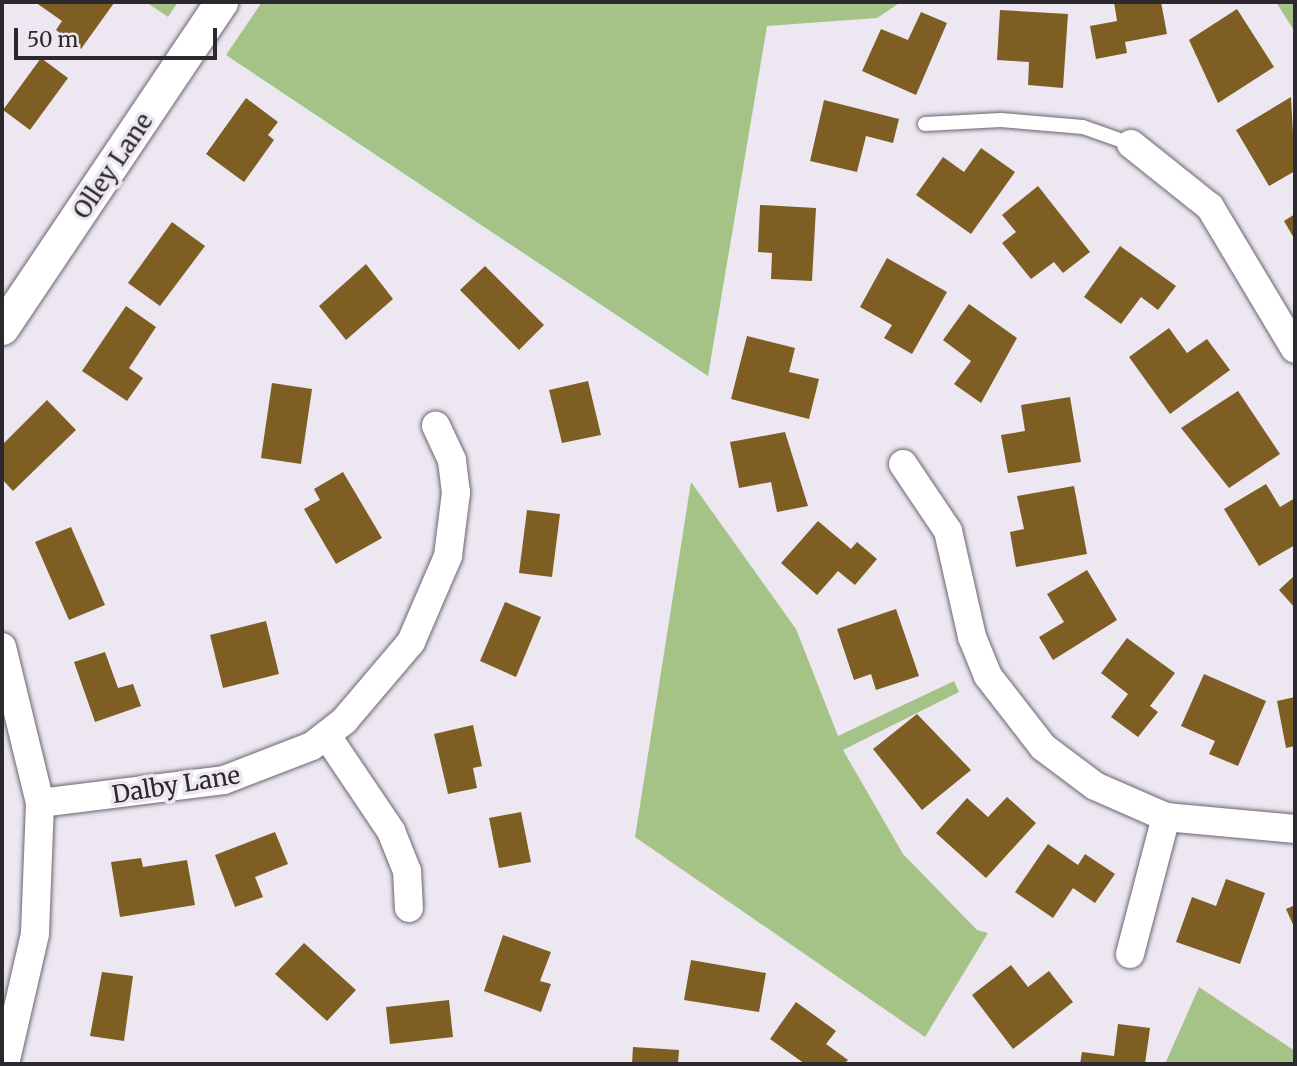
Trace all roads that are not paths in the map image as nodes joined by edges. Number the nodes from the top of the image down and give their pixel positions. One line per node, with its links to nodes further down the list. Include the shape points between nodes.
1 (221, 2): 4 (street, Olley Lane)
2 (925, 124): 3 (lane, via 1000,120 1083,127)
3 (1132, 144): 5 (street, via 1210,207)
4 (2, 328)
5 (1295, 349)
6 (436, 426): 9 (street, Dalby Lane, via 452,460 456,493 437,588 411,642)
7 (903, 464): 11 (street, via 941,512 972,637 1011,712 1079,776)
8 (2, 648): 10 (street)
9 (327, 736): 10 (street, Dalby Lane, via 224,780); 13 (street, via 391,831 407,871)
10 (40, 803): 15 (street, via 30,977)
11 (1166, 817): 12 (street); 14 (street)
12 (1295, 829)
13 (410, 908)
14 (1130, 954)
15 (5, 1064)

